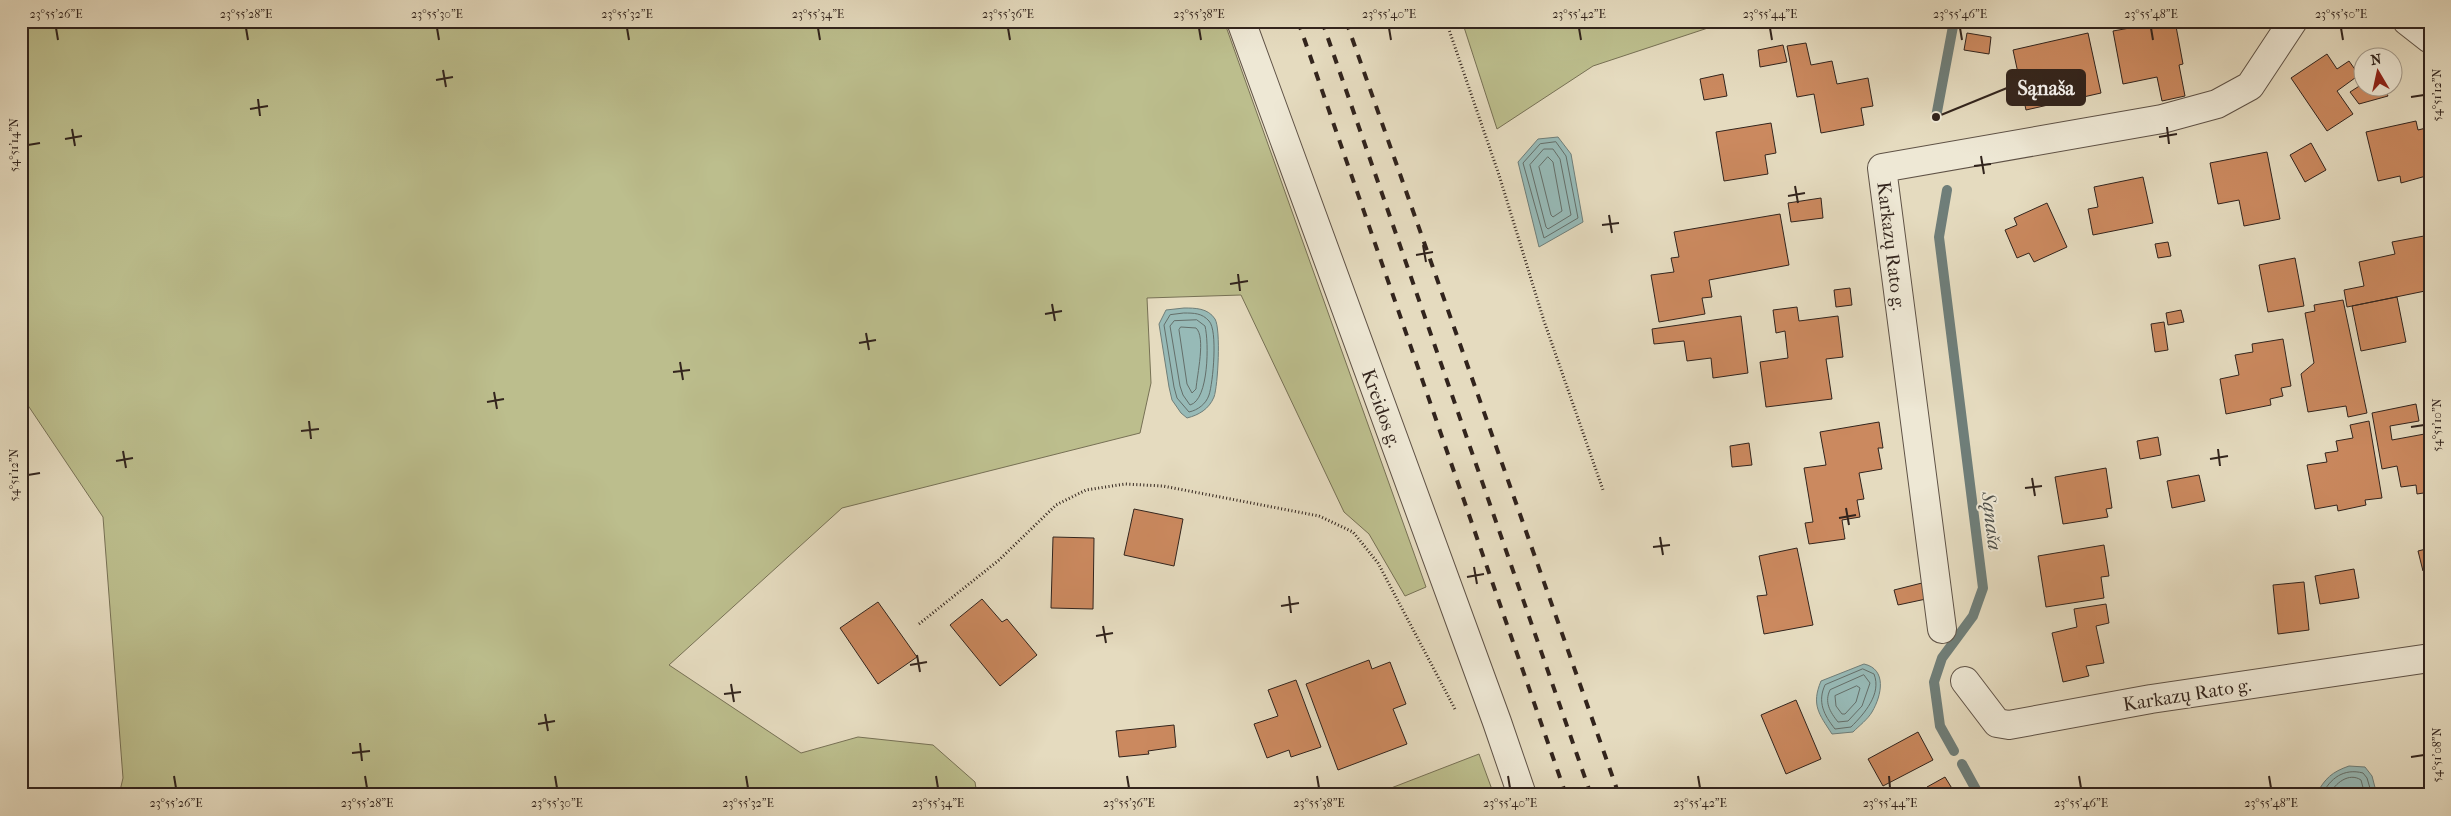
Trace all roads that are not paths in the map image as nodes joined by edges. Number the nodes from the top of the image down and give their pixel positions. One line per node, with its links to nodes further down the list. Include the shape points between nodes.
1 (1241, 21): 8 (street, Kreidos g.)
2 (2293, 21): 5 (street, Karkazų Rato g., via 2250,86 2217,104 2162,119 1882,168)
3 (2407, 21): 4 (street)
4 (2430, 40)
5 (1942, 629)
6 (2430, 658): 7 (street, Karkazų Rato g., via 2151,699 2009,725 1997,723)
7 (1965, 681)
8 (1522, 795)

